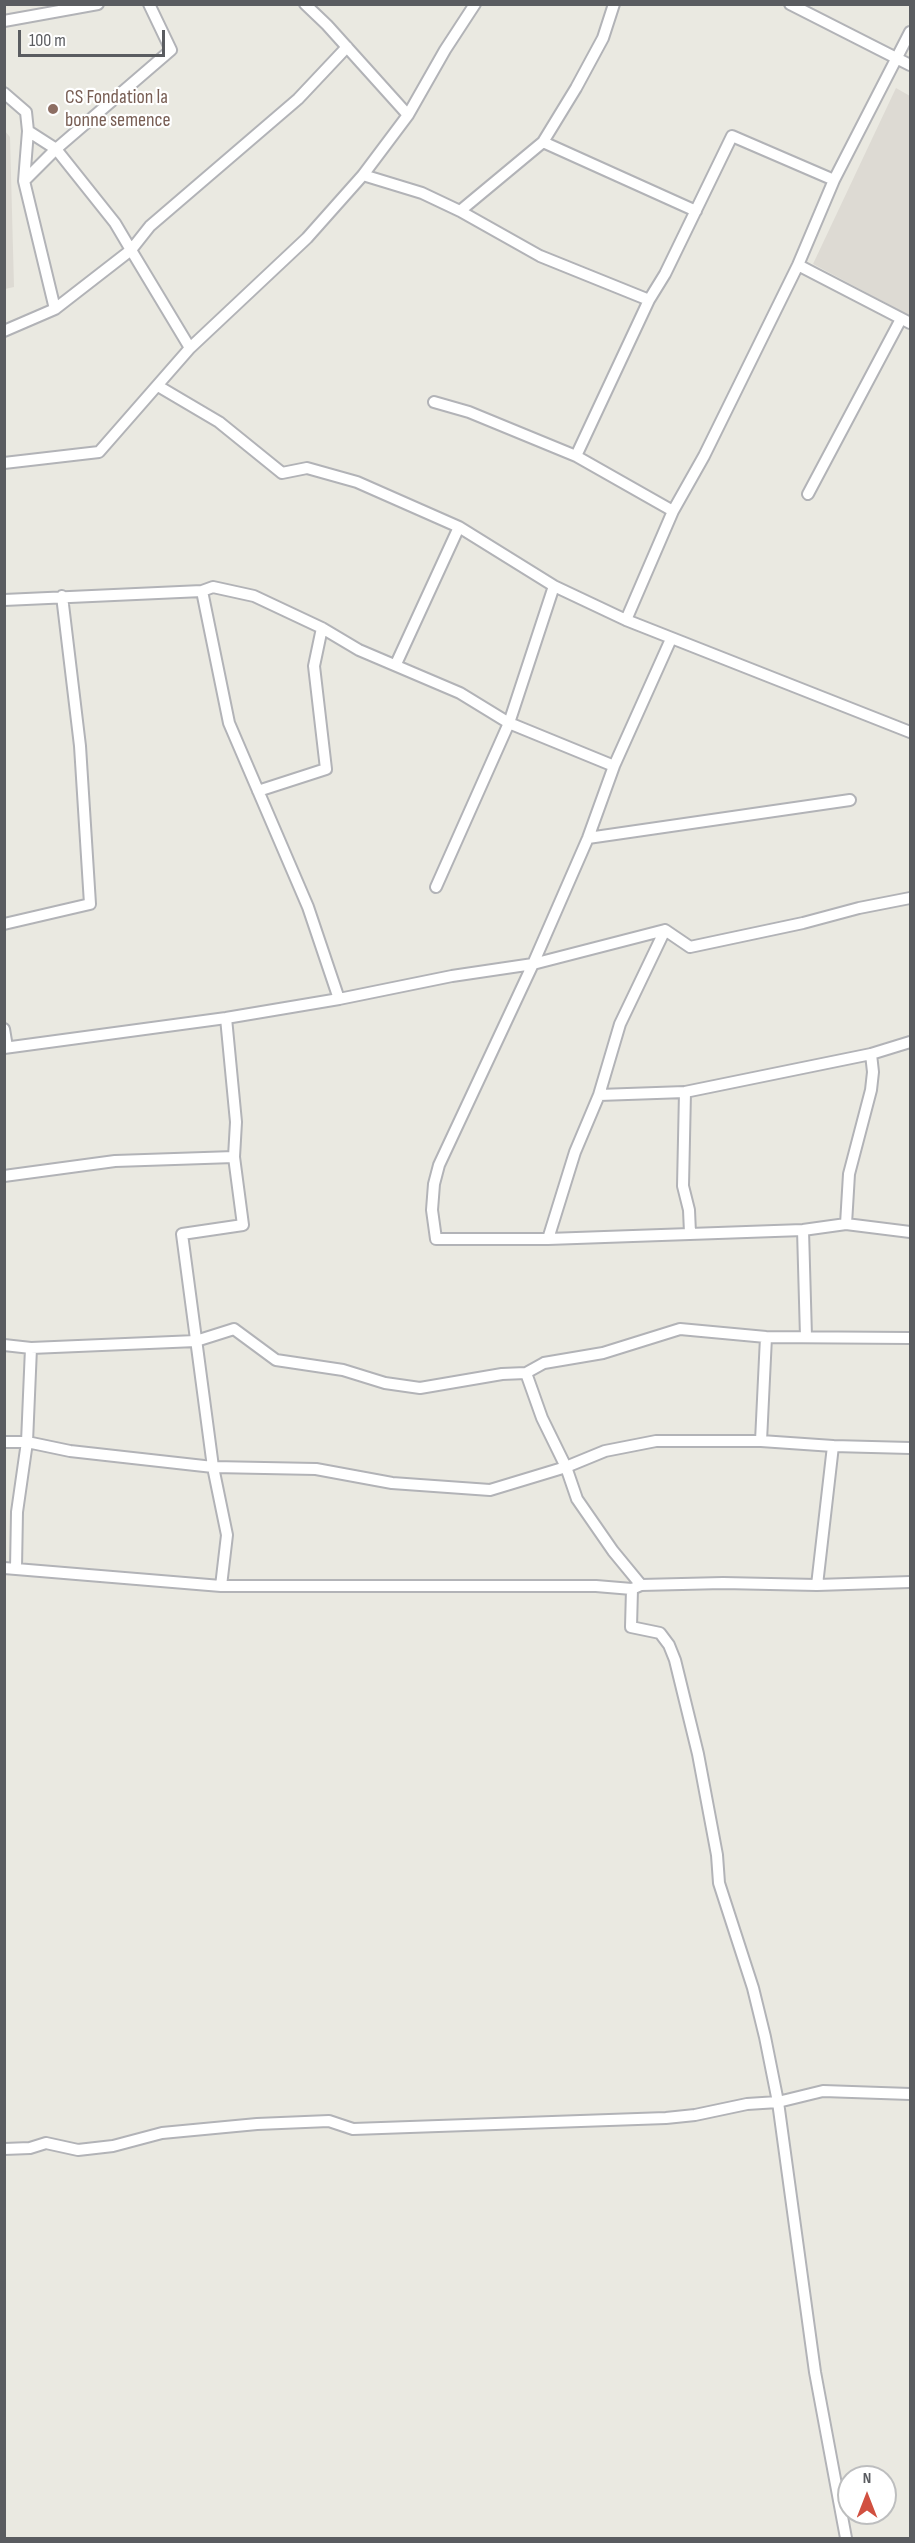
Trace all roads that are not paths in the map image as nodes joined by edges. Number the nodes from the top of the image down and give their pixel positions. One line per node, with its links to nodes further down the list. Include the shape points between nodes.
1 (98, 4): 7 (street)
2 (149, 4): 16 (street, via 171,50)
3 (305, 4): 9 (street)
4 (475, 4): 13 (street)
5 (614, 4): 15 (street, via 603,38)
6 (790, 4): 10 (street)
7 (4, 21)
8 (910, 32): 10 (street)
9 (347, 47): 13 (street); 22 (street, via 298,99 150,226)
10 (898, 58): 11 (street); 18 (street)
11 (910, 65)
12 (4, 93): 14 (street, via 26,112)
13 (408, 114): 17 (street)
14 (28, 131): 16 (street); 19 (street)
15 (543, 142): 20 (street); 21 (street)
16 (56, 148): 19 (street); 22 (street, via 115,223)
17 (363, 175): 20 (street, via 422,193); 28 (street, via 307,238)
18 (834, 180): 21 (street, via 732,136); 23 (street)
19 (24, 181): 25 (street)
20 (460, 211): 24 (street, via 540,256)
21 (696, 211): 24 (street)
22 (131, 250): 25 (street); 28 (street)
23 (798, 265): 26 (street); 34 (street)
24 (649, 300): 31 (street)
25 (55, 309): 27 (street)
26 (906, 321): 33 (street)
27 (4, 331)
28 (190, 348): 29 (street)
29 (158, 386): 32 (street, via 99,452); 35 (street, via 219,422 282,472 307,468 357,482)
30 (434, 402): 31 (street, via 469,412)
31 (576, 456): 34 (street)
32 (4, 463)
33 (808, 494)
34 (673, 511): 40 (street)
35 (459, 527): 36 (street); 43 (street)
36 (554, 586): 40 (street); 44 (street)
37 (202, 591): 38 (street); 41 (street, via 213,587 254,596); 47 (street, via 229,723)
38 (62, 596): 39 (street); 52 (street, via 80,746 90,904)
39 (4, 600)
40 (626, 620): 42 (street)
41 (321, 628): 43 (street, via 359,650); 47 (street, via 314,666 326,769)
42 (671, 639): 45 (street); 46 (street)
43 (396, 664): 44 (street, via 460,693)
44 (509, 723): 46 (street); 50 (street)
45 (910, 732)
46 (614, 765): 49 (street)
47 (258, 791): 55 (street, via 308,907)
48 (850, 800): 49 (street)
49 (588, 838): 54 (street)
50 (436, 887)
51 (910, 898): 53 (street, via 690,947)
52 (4, 924)
53 (664, 930): 54 (street); 62 (street, via 620,1024)
54 (533, 964): 55 (street); 69 (street, via 439,1165 432,1210 436,1239)
55 (339, 999): 56 (street)
56 (226, 1018): 59 (street); 63 (street, via 236,1122)
57 (4, 1029): 59 (street)
58 (910, 1042): 60 (street)
59 (6, 1048)
60 (871, 1054): 61 (street); 65 (street, via 872,1090 849,1174)
61 (685, 1092): 62 (street); 68 (street, via 683,1186)
62 (599, 1095): 69 (street, via 575,1152)
63 (234, 1157): 64 (street, via 115,1161); 73 (street, via 243,1225 182,1234)
64 (4, 1176)
65 (846, 1224): 66 (street); 67 (street)
66 (802, 1230): 68 (street); 71 (street)
67 (910, 1232)
68 (690, 1233): 69 (street)
69 (548, 1239)
70 (766, 1337): 71 (street); 76 (street, via 680,1329 603,1353 544,1363); 77 (street)
71 (806, 1337): 72 (street)
72 (910, 1338)
73 (196, 1341): 75 (street); 76 (street, via 234,1329 276,1360 420,1388); 82 (street)
74 (4, 1345): 75 (street)
75 (31, 1348): 79 (street)
76 (526, 1373): 83 (street, via 542,1419)
77 (761, 1441): 80 (street); 83 (street, via 656,1441 604,1451)
78 (4, 1442): 79 (street)
79 (27, 1442): 82 (street, via 70,1451); 84 (street)
80 (833, 1446): 81 (street); 86 (street)
81 (910, 1448)
82 (213, 1467): 83 (street, via 316,1469 392,1483 490,1490); 87 (street, via 227,1535)
83 (566, 1467): 88 (street, via 577,1499)
84 (10, 1568): 87 (street)
85 (910, 1582): 86 (street)
86 (817, 1584): 88 (street)
87 (221, 1586): 88 (street)
88 (636, 1587): 90 (street, via 631,1627 660,1633 675,1660 698,1754 719,1883 753,1988)
89 (910, 2094): 90 (street, via 823,2091)
90 (778, 2102): 91 (street, via 666,2118 532,2124 354,2129 329,2121 257,2124 162,2133 113,2146 78,2150 46,2143); 92 (street, via 815,2372)
91 (4, 2149)
92 (846, 2538)

